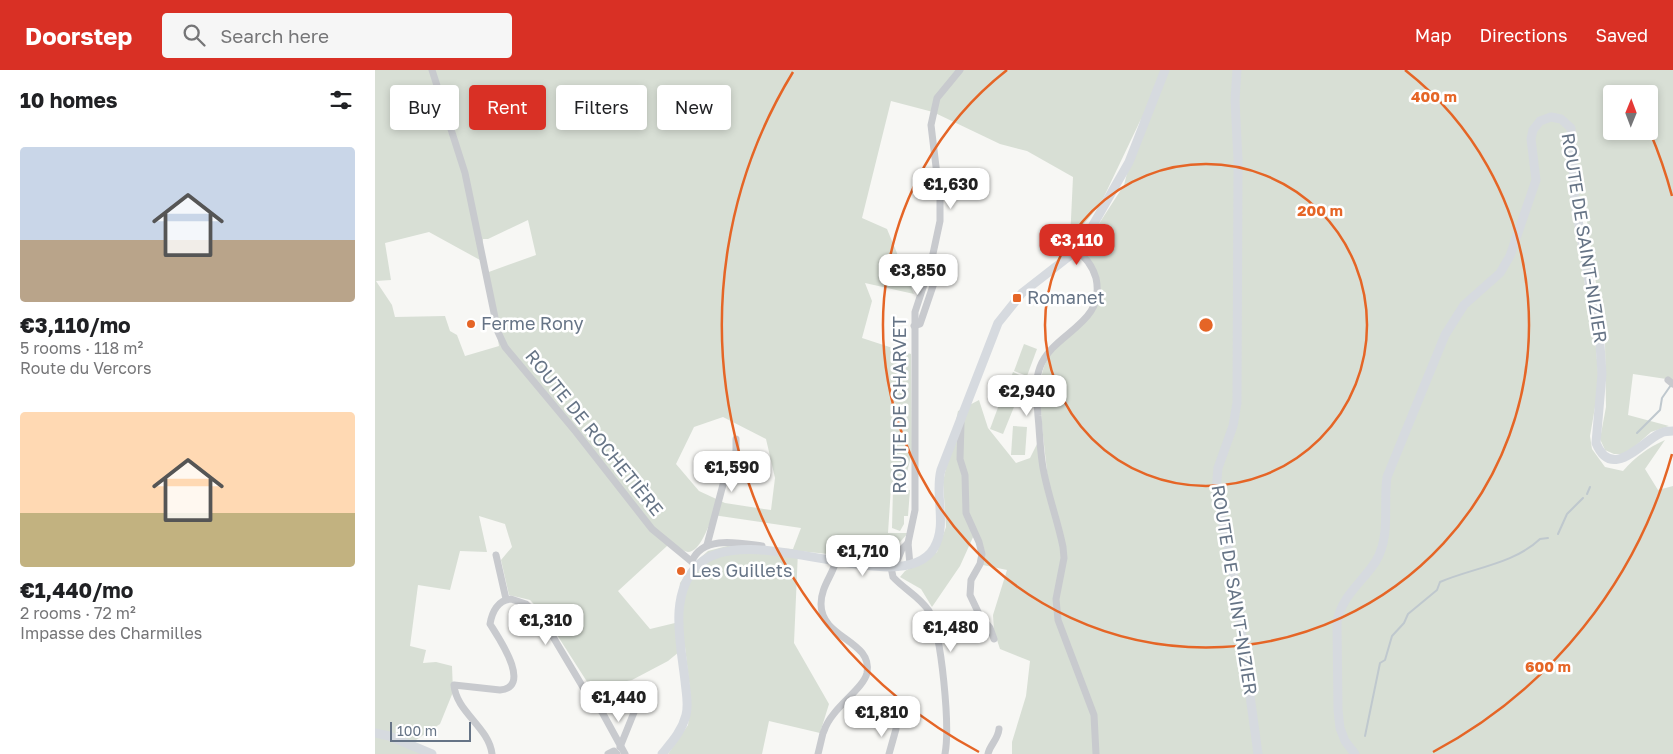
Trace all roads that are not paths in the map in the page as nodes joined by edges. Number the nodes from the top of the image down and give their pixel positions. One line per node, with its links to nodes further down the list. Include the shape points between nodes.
1 (432, 70): 16 (street, ROUTE DE ROCHETIÈRE, via 465,174 498,332 505,347 652,529)
2 (960, 70): 7 (street, ROUTE DE CHARVET, via 937,98 933,112 931,131 940,222)
3 (1165, 70): 5 (main road, via 1129,162)
4 (1237, 70): 36 (main road, ROUTE DE SAINT-NIZIER, via 1237,403 1233,426 1218,468 1216,491 1233,571)
5 (1076, 251): 8 (main road, via 1022,293 998,323); 35 (street, via 1091,266 1096,301 1085,319 1050,350 1040,368 1036,391 1044,472 1063,547 1056,599 1058,620 1094,715)
6 (934, 283): 7 (street, via 920,324)
7 (914, 326): 11 (street, ROUTE DE CHARVET, via 915,510)
8 (961, 416): 17 (main road, via 939,475 941,526 938,540 928,555); 20 (street, via 960,458 965,475 966,512 982,554 971,580 970,595)
9 (1673, 431): 37 (main road, ROUTE DE SAINT-NIZIER, via 1662,432 1631,455 1618,459 1606,456 1597,443 1601,344 1575,203 1571,128 1561,119 1551,117 1540,121 1531,139 1536,180 1511,256 1500,273 1464,305 1445,336 1387,477 1384,543 1376,560 1340,608 1337,622 1338,710 1345,741)
10 (736, 439): 12 (street, via 736,451 725,476)
11 (907, 543): 17 (street, ROUTE DE CHARVET); 18 (street, ROUTE DE CHARVET)
12 (707, 545): 13 (street, via 747,544 764,547); 16 (street, via 698,551)
13 (767, 551): 15 (main road); 16 (main road, via 724,551)
14 (496, 555): 19 (street)
15 (837, 561): 18 (main road); 31 (street, via 822,594 822,615 829,626 863,653 867,670 859,686 827,721)
16 (695, 564): 30 (main road, via 685,584 680,611 687,713 681,730)
17 (910, 565): 18 (main road)
18 (893, 566): 33 (street, via 893,578 921,600 937,631 947,728)
19 (506, 599): 25 (street, via 526,604 543,620 602,712); 27 (street, via 494,609 490,624 515,672 513,682 506,690 454,685 455,692 488,740)
20 (994, 640)
21 (637, 705): 25 (street)
22 (896, 728): 32 (street)
23 (999, 729): 34 (street, via 999,737 989,746)
24 (375, 733): 26 (main road)
25 (619, 750): 28 (street); 29 (street)
26 (432, 754)
27 (492, 754)
28 (608, 754)
29 (625, 754)
30 (662, 754)
31 (818, 754)
32 (889, 754)
33 (945, 754)
34 (989, 754)
35 (1096, 754)
36 (1258, 754)
37 (1355, 754)

